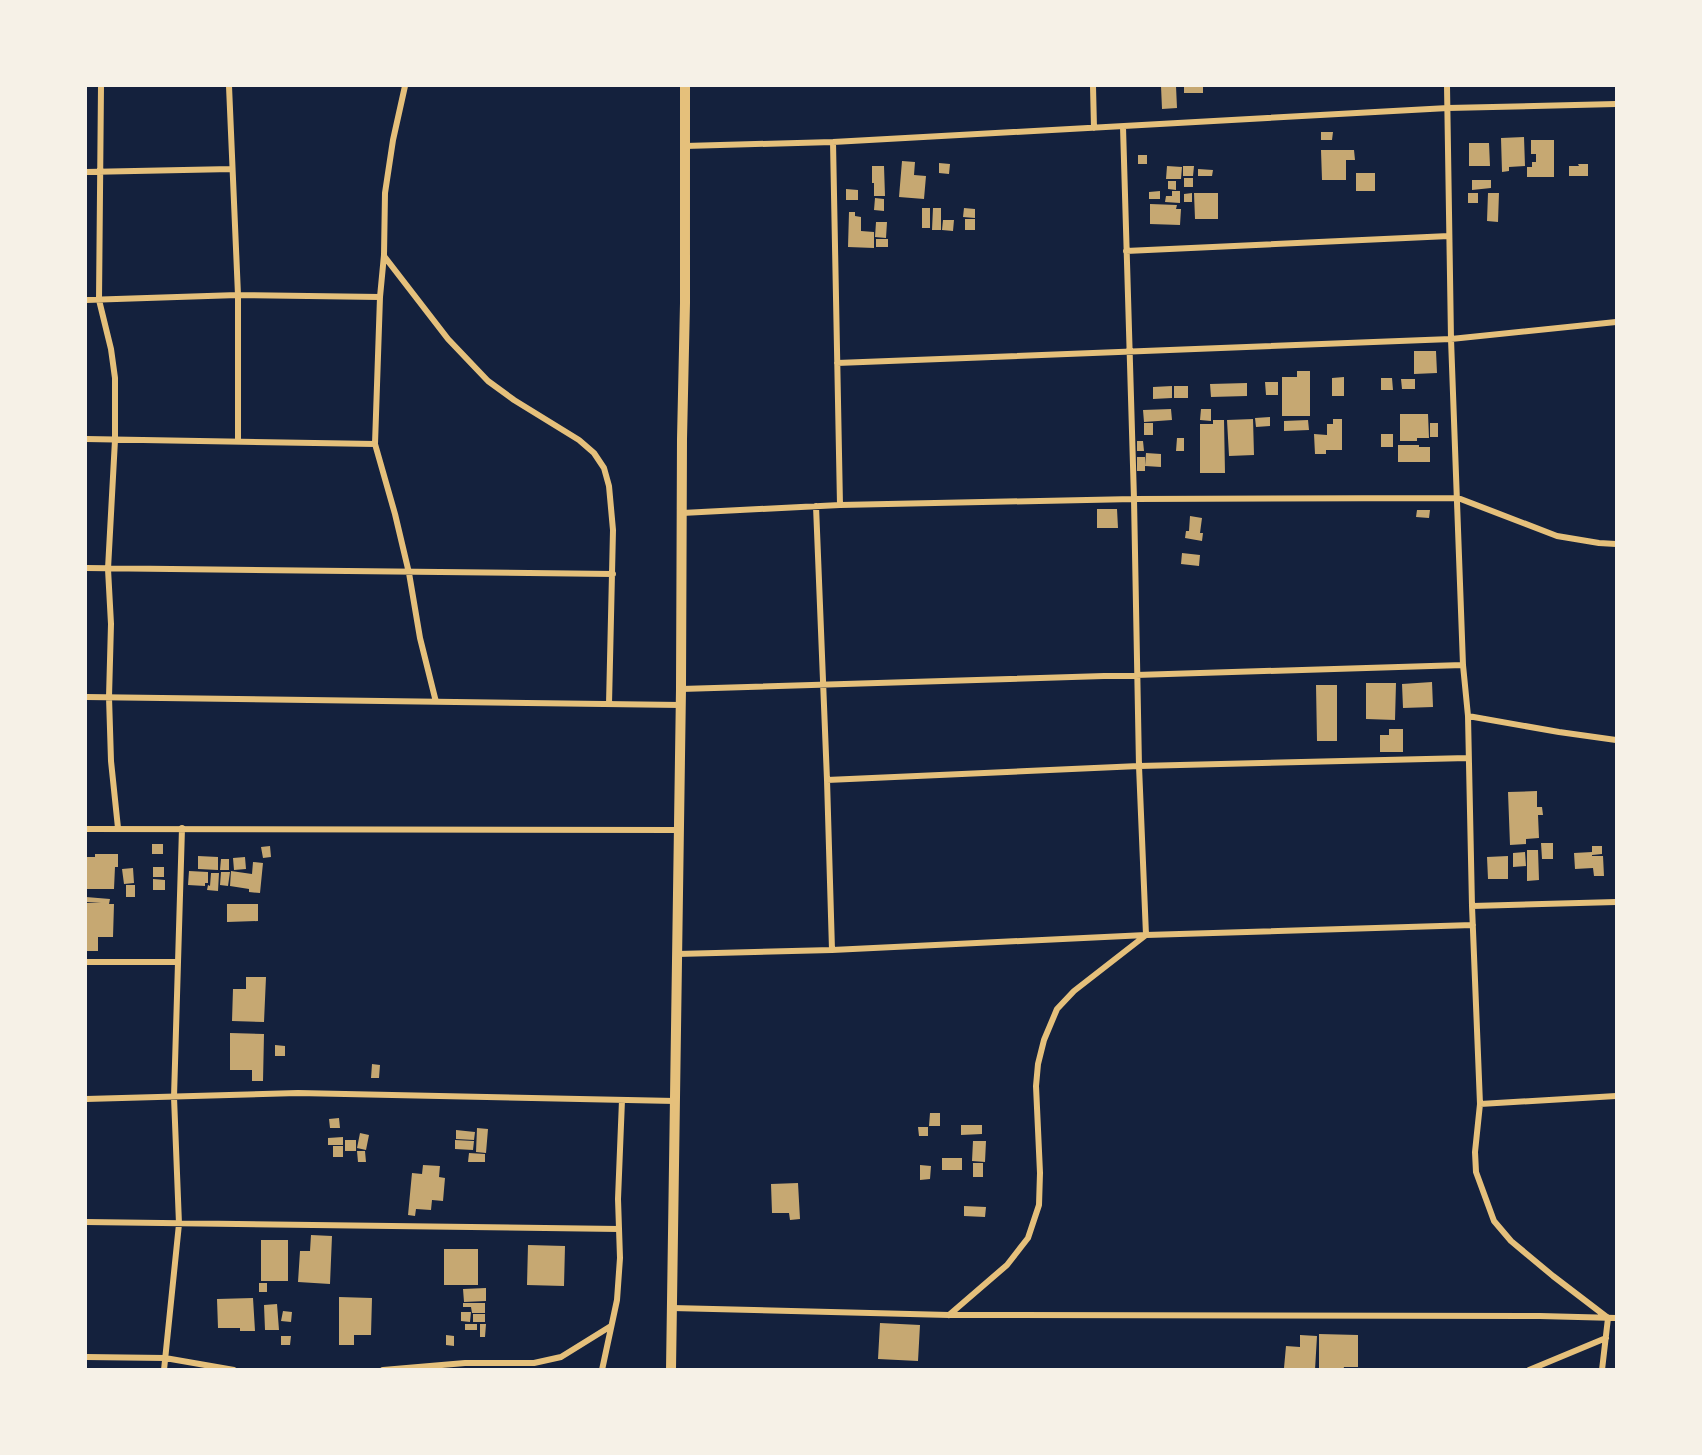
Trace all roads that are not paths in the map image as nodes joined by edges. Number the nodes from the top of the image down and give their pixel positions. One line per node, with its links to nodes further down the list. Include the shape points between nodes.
1 (102, 86): 15 (street)
2 (229, 86): 13 (street)
3 (405, 86): 18 (street, via 385,193)
4 (685, 86): 12 (street)
5 (1093, 86): 10 (street)
6 (1447, 86): 8 (street)
7 (1617, 104): 8 (street)
8 (1448, 108): 9 (street); 16 (street)
9 (1123, 127): 10 (street); 17 (street)
10 (1094, 128): 11 (street)
11 (833, 142): 12 (street); 26 (street)
12 (685, 146): 35 (street)
13 (232, 169): 15 (street); 19 (street)
14 (86, 172): 15 (street)
15 (100, 172): 22 (street)
16 (1449, 236): 17 (street); 24 (street)
17 (1126, 251): 25 (street)
18 (384, 255): 20 (street); 40 (street, via 448,339 488,381 594,453 609,486)
19 (238, 295): 20 (street); 22 (street); 29 (street)
20 (380, 297): 30 (street)
21 (86, 300): 22 (street)
22 (99, 300): 28 (street, via 115,378)
23 (1617, 322): 24 (street)
24 (1451, 339): 25 (street); 31 (street)
25 (1130, 353): 26 (street); 32 (street)
26 (837, 363): 33 (street)
27 (86, 439): 28 (street)
28 (115, 440): 29 (street); 38 (street)
29 (238, 441): 30 (street)
30 (375, 444): 39 (street)
31 (1458, 498): 32 (street); 36 (street, via 1557,536); 41 (street)
32 (1134, 499): 33 (street); 42 (street)
33 (840, 505): 34 (street)
34 (816, 506): 35 (street); 43 (street)
35 (682, 513): 44 (street)
36 (1617, 544)
37 (86, 568): 38 (street)
38 (108, 569): 39 (street); 46 (street)
39 (409, 573): 40 (street); 47 (street)
40 (613, 574): 48 (street)
41 (1463, 665): 42 (street); 50 (street)
42 (1137, 674): 43 (street); 53 (street)
43 (823, 685): 44 (street); 54 (street)
44 (681, 689): 49 (street)
45 (86, 697): 46 (street)
46 (109, 698): 47 (street); 55 (street, via 111,771)
47 (436, 702): 48 (street)
48 (609, 704): 49 (street)
49 (681, 705): 58 (street)
50 (1468, 716): 51 (street); 52 (street)
51 (1617, 740)
52 (1468, 758): 53 (street); 60 (street)
53 (1139, 766): 54 (street); 62 (street)
54 (827, 780): 63 (street)
55 (118, 828): 56 (street); 57 (street)
56 (182, 828): 58 (street); 66 (street)
57 (86, 829)
58 (678, 830): 64 (street)
59 (1617, 902): 60 (street)
60 (1472, 906): 61 (street)
61 (1473, 925): 62 (street); 72 (street)
62 (1146, 935): 63 (street); 77 (street, via 1057,1009 1038,1064 1039,1205 1028,1238 1007,1265)
63 (832, 950): 64 (street)
64 (677, 954): 71 (street)
65 (86, 962): 66 (street)
66 (178, 962): 68 (street)
67 (1617, 1096): 72 (street)
68 (174, 1097): 69 (street); 70 (street, via 298,1093); 74 (street)
69 (86, 1099)
70 (622, 1100): 71 (street); 75 (street)
71 (675, 1101): 76 (street)
72 (1480, 1104): 78 (street, via 1476,1172 1494,1221 1511,1241)
73 (86, 1222): 74 (street)
74 (179, 1224): 75 (street); 83 (street)
75 (619, 1229): 80 (street, via 618,1290)
76 (672, 1308): 77 (street); 88 (street)
77 (949, 1315): 78 (street)
78 (1608, 1318): 79 (street); 81 (street)
79 (1617, 1318)
80 (611, 1326): 86 (street, via 561,1357 534,1363 465,1363); 87 (street)
81 (1606, 1338): 89 (street); 90 (street)
82 (86, 1357): 83 (street)
83 (165, 1358): 84 (street); 85 (street)
84 (164, 1370)
85 (234, 1370)
86 (382, 1370)
87 (602, 1370)
88 (671, 1370)
89 (1529, 1370)
90 (1602, 1370)

